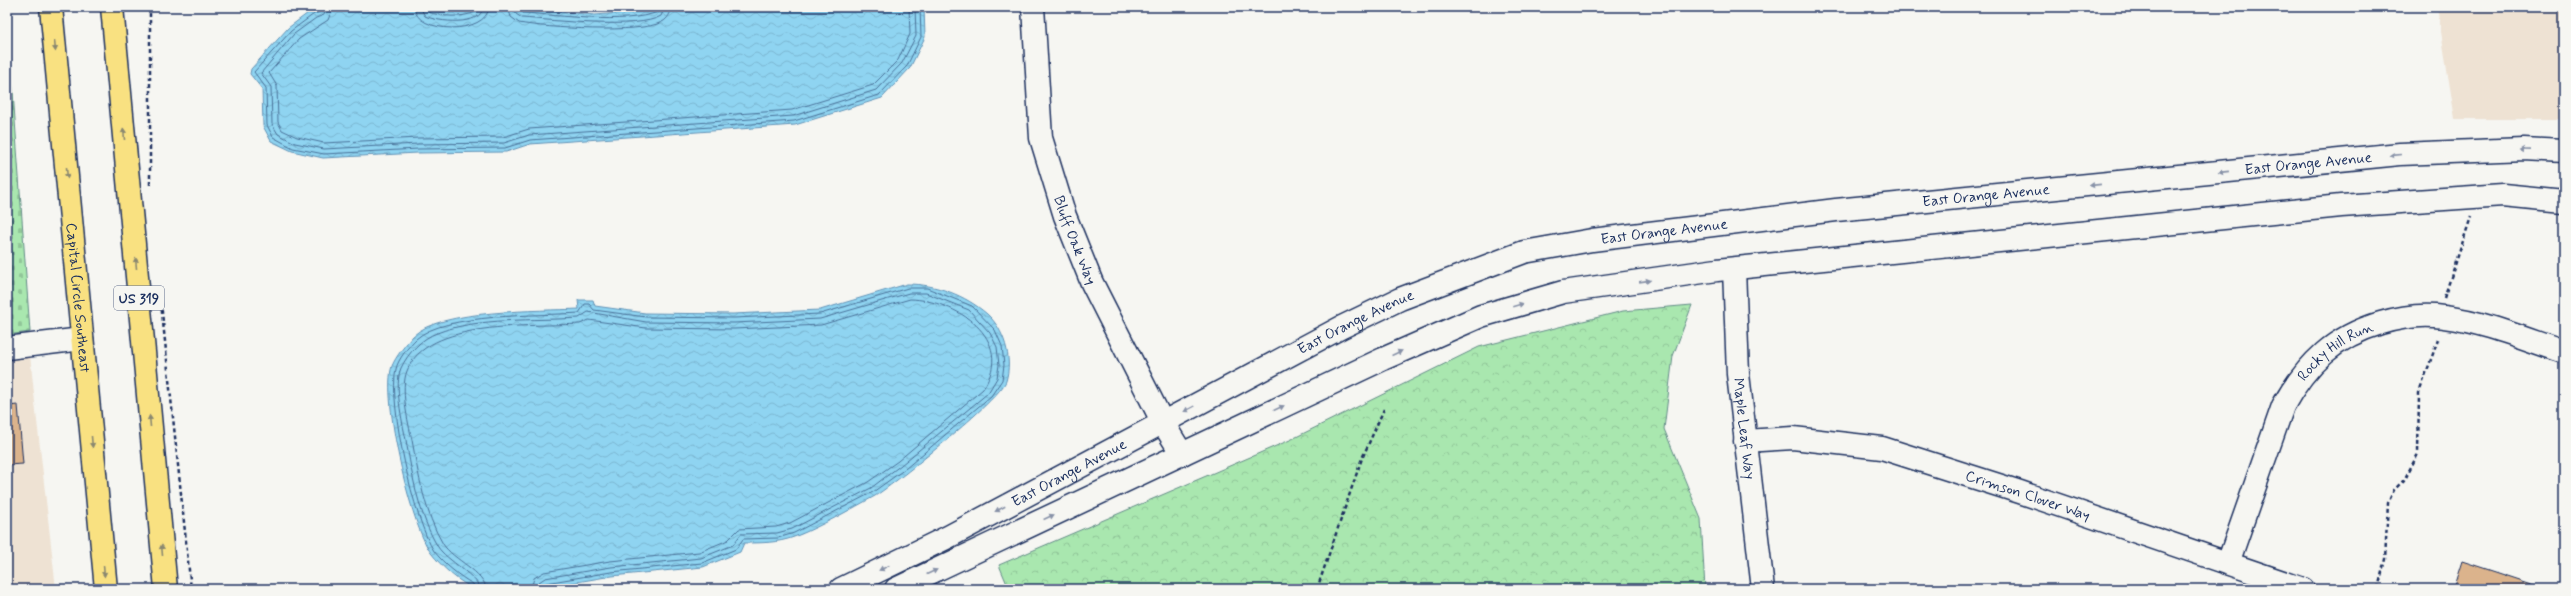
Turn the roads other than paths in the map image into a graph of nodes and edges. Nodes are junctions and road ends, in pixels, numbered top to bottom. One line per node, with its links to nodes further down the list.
1 (52, 7): 7 (main road, Capital Circle Southeast, one-way to 7)
2 (112, 7): 15 (main road, US 319, one-way to 2)
3 (1033, 7): 10 (street, Bluff Oak Way)
4 (2564, 152): 10 (street, East Orange Avenue, one-way to 10)
5 (2564, 201): 6 (street, East Orange Avenue)
6 (1734, 268): 11 (street, Maple Leaf Way); 12 (street, East Orange Avenue, one-way to 6)
7 (82, 339): 8 (street); 14 (main road, Capital Circle Southeast, one-way to 14)
8 (7, 348)
9 (2564, 352): 13 (street, Rocky Hill Run)
10 (1163, 423): 12 (street, Bluff Oak Way); 16 (street, East Orange Avenue, one-way to 16)
11 (1745, 441): 13 (street, Crimson Clover Way); 18 (street, Maple Leaf Way)
12 (1182, 454): 17 (street, East Orange Avenue, one-way to 12)
13 (2228, 563): 19 (street, Crimson Clover Way)
14 (106, 589)
15 (166, 589)
16 (841, 589)
17 (896, 589)
18 (1763, 589)
19 (2303, 589)

